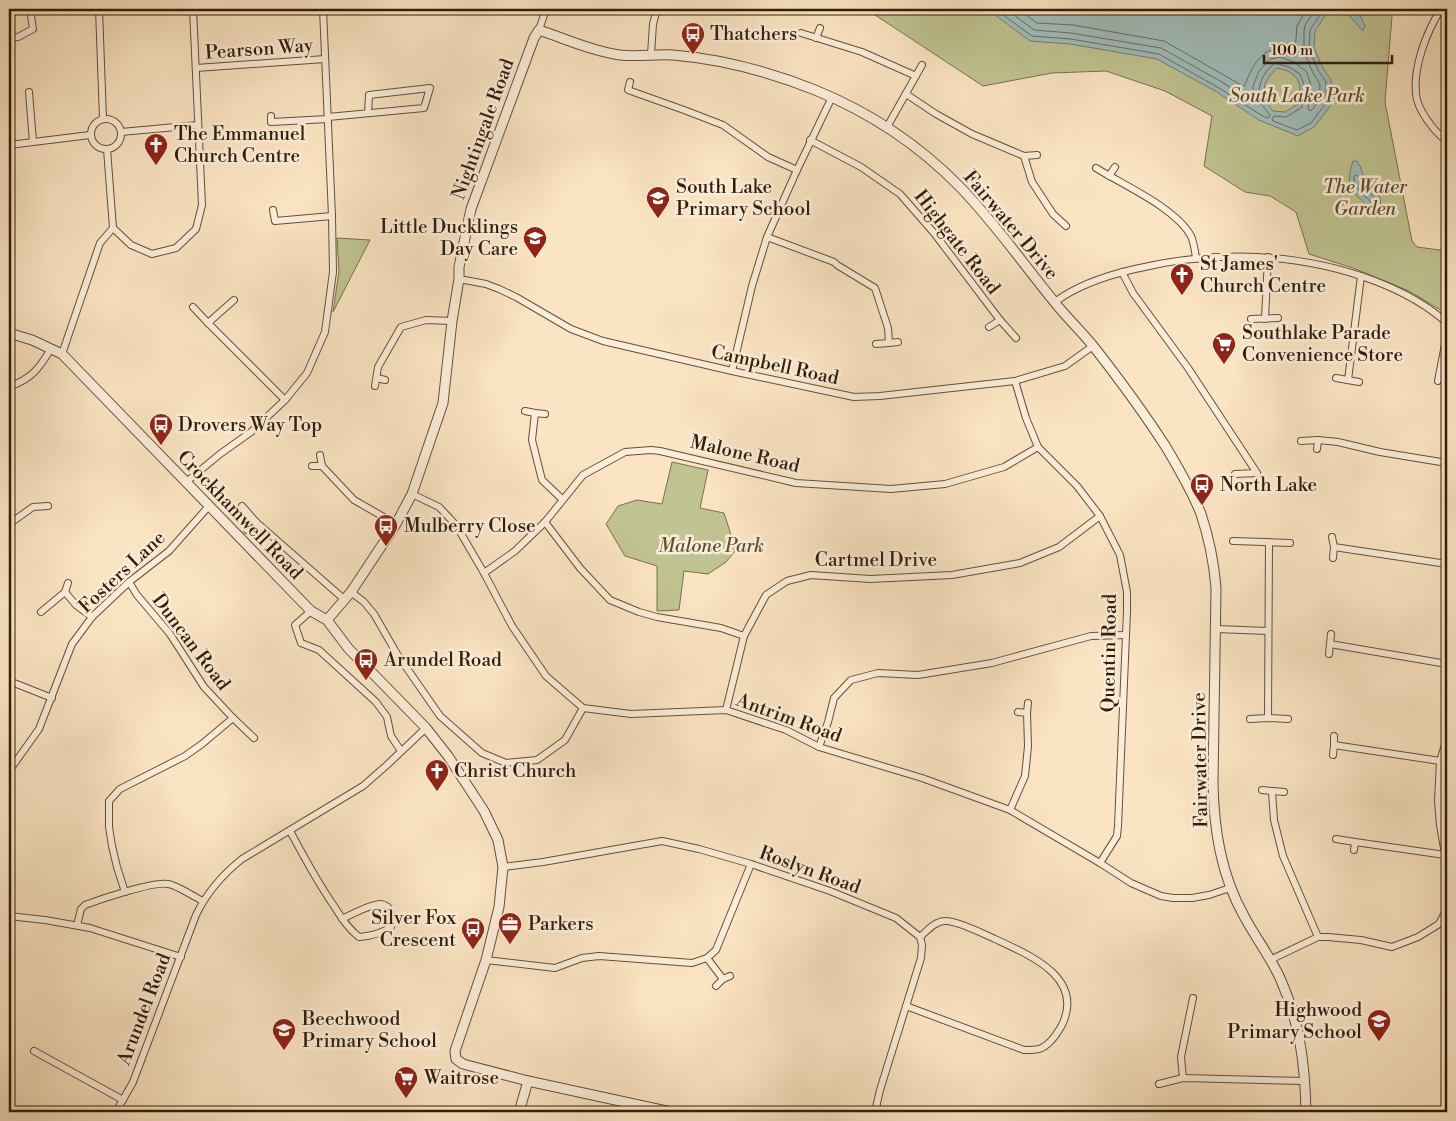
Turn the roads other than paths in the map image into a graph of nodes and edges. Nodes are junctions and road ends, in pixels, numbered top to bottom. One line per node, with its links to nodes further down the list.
1 (30, 9): 11 (street)
2 (99, 9): 23 (street)
3 (193, 9): 16 (street)
4 (323, 9): 14 (street)
5 (546, 9): 9 (street, Nightingale Road)
6 (656, 9): 13 (street)
7 (1442, 9): 31 (street)
8 (820, 28): 12 (street)
9 (539, 30): 13 (street, Fairwater Drive); 50 (street, Nightingale Road)
10 (801, 33): 12 (street)
11 (9, 38)
12 (816, 38): 17 (street)
13 (650, 54): 21 (street, Fairwater Drive)
14 (325, 60): 16 (street, Pearson Way); 24 (street)
15 (922, 65): 17 (street)
16 (196, 68): 26 (street)
17 (916, 76): 20 (street)
18 (630, 82): 39 (street)
19 (29, 92): 32 (street)
20 (906, 94): 27 (street); 36 (street)
21 (832, 97): 27 (street, Fairwater Drive); 30 (street)
22 (368, 113): 22 (street); 24 (street)
23 (103, 118): 28 (street); 29 (street)
24 (328, 118): 25 (street); 42 (street)
25 (271, 122)
26 (198, 126): 28 (street); 44 (street)
27 (887, 127): 52 (street, Fairwater Drive)
28 (121, 132): 34 (street)
29 (90, 135): 32 (street); 34 (street)
30 (810, 140): 39 (street); 57 (street, Highgate Road)
31 (1447, 141)
32 (33, 142): 33 (street)
33 (9, 145)
34 (107, 149): 44 (street)
35 (1037, 155): 36 (street)
36 (1024, 156): 43 (street)
37 (1115, 167): 40 (street)
38 (1096, 168): 40 (street)
39 (796, 170): 45 (street)
40 (1109, 176): 47 (street)
41 (273, 210): 42 (street)
42 (332, 216): 82 (street)
43 (1066, 226)
44 (113, 228): 70 (street)
45 (767, 237): 66 (street); 72 (street)
46 (1268, 257): 47 (street); 49 (street); 56 (street)
47 (1196, 258): 48 (street)
48 (1122, 272): 52 (street); 94 (street)
49 (1361, 276): 60 (street); 76 (street)
50 (459, 279): 58 (street, Nightingale Road); 72 (street, Campbell Road)
51 (234, 300): 59 (street)
52 (1055, 302): 68 (street, Fairwater Drive)
53 (193, 307): 59 (street)
54 (1278, 318): 56 (street)
55 (1251, 319): 56 (street)
56 (1265, 319)
57 (1000, 320): 61 (street, Highgate Road); 64 (street, Highgate Road)
58 (452, 321): 73 (street); 96 (street, Nightingale Road)
59 (208, 323): 82 (street)
60 (1447, 323)
61 (989, 327)
62 (9, 333): 69 (street, Crockhamwell Road)
63 (1447, 334): 71 (street)
64 (1016, 338)
65 (898, 342): 66 (street)
66 (889, 343): 67 (street)
67 (876, 344)
68 (1093, 346): 78 (street, Campbell Road); 124 (street, Fairwater Drive)
69 (51, 349): 70 (street, Crockhamwell Road); 81 (street)
70 (62, 354): 95 (street, Crockhamwell Road)
71 (1444, 370): 77 (street)
72 (732, 371): 78 (street, Campbell Road)
73 (377, 378): 75 (street); 80 (street)
74 (1336, 378): 76 (street)
75 (385, 380)
76 (1348, 380): 79 (street)
77 (1438, 380)
78 (1015, 381): 88 (street, Quentin Road)
79 (1359, 382)
80 (376, 386)
81 (9, 387)
82 (285, 400): 95 (street)
83 (525, 411): 84 (street)
84 (535, 412): 85 (street); 97 (street)
85 (545, 414)
86 (1318, 440): 87 (street); 89 (street); 91 (street)
87 (1301, 441)
88 (1038, 447): 97 (street, Malone Road); 101 (street, Quentin Road)
89 (1317, 449)
90 (320, 455): 93 (street)
91 (1447, 463)
92 (312, 466): 93 (street)
93 (322, 466): 105 (street)
94 (1235, 474)
95 (186, 483): 99 (street, Crockhamwell Road)
96 (412, 494): 105 (street, Nightingale Road); 114 (street)
97 (562, 499): 103 (street, Malone Road)
98 (48, 506): 104 (street)
99 (209, 506): 115 (street, Fosters Lane); 120 (street, Crockhamwell Road)
100 (242, 506): 102 (street)
101 (1100, 516): 127 (street, Quentin Road); 128 (street, Cartmel Drive)
102 (256, 522): 106 (street); 119 (street)
103 (545, 522): 114 (street, Malone Road); 128 (street)
104 (9, 524)
105 (396, 524): 118 (street, Nightingale Road)
106 (247, 530)
107 (1332, 537): 111 (street)
108 (1233, 541): 109 (street)
109 (1269, 543): 110 (street); 125 (street)
110 (1290, 543)
111 (1334, 547): 112 (street); 113 (street)
112 (1333, 558)
113 (1447, 564)
114 (484, 573): 135 (street)
115 (129, 582): 122 (street, Fosters Lane); 139 (street, Duncan Road)
116 (68, 583): 117 (street)
117 (65, 592): 121 (street); 122 (street)
118 (351, 592): 119 (street, Nightingale Road); 135 (street)
119 (345, 600): 123 (street, Nightingale Road)
120 (311, 611): 123 (street, Crockhamwell Road); 149 (street)
121 (41, 612)
122 (92, 617): 133 (street, Fosters Lane)
123 (327, 620): 143 (street, Crockhamwell Road)
124 (1216, 629): 125 (street); 166 (street, Fairwater Drive)
125 (1268, 631): 141 (street)
126 (1331, 634): 129 (street)
127 (1126, 635): 148 (street); 162 (street, Quentin Road)
128 (744, 636): 136 (street, Cartmel Drive)
129 (1330, 644): 130 (street); 131 (street)
130 (1329, 654)
131 (1447, 664)
132 (9, 681): 133 (street)
133 (52, 698): 152 (street, Fosters Lane)
134 (1028, 703): 138 (street)
135 (583, 708): 136 (street, Antrim Road)
136 (726, 710): 148 (street, Antrim Road)
137 (1018, 712): 138 (street)
138 (1027, 713): 156 (street)
139 (233, 718): 145 (street, Duncan Road); 167 (street)
140 (1250, 718): 141 (street)
141 (1268, 718): 142 (street)
142 (1288, 719)
143 (426, 728): 149 (street, Arundel Road); 165 (street, Crockhamwell Road)
144 (1334, 736): 147 (street)
145 (254, 738)
146 (1447, 738): 151 (street)
147 (1334, 745): 150 (street); 151 (street)
148 (819, 747): 156 (street, Antrim Road)
149 (401, 751): 157 (street, Arundel Road)
150 (1333, 755)
151 (1440, 761): 161 (street)
152 (9, 771)
153 (1262, 790): 154 (street)
154 (1272, 792): 155 (street); 174 (street)
155 (1284, 792)
156 (1010, 810): 162 (street, Antrim Road)
157 (290, 831): 168 (street, Arundel Road); 171 (street)
158 (1336, 839): 159 (street)
159 (1355, 842): 160 (street); 161 (street)
160 (1354, 850)
161 (1445, 855): 164 (street)
162 (1100, 863): 166 (street, Antrim Road)
163 (751, 864): 165 (street, Roslyn Road); 173 (street, Roslyn Road); 176 (street)
164 (1447, 866)
165 (503, 867): 177 (street, Crockhamwell Road)
166 (1230, 888): 178 (street, Fairwater Drive)
167 (125, 892): 168 (street); 172 (street)
168 (203, 901): 175 (street, Arundel Road)
169 (1447, 909): 174 (street)
170 (9, 916): 172 (street)
171 (342, 919): 171 (street)
172 (77, 925): 175 (street)
173 (920, 937): 183 (street); 183 (street)
174 (1318, 937): 178 (street)
175 (181, 957): 189 (street, Arundel Road)
176 (707, 958): 177 (street); 180 (street)
177 (486, 960): 186 (street, Crockhamwell Road)
178 (1270, 960): 187 (street, Fairwater Drive)
179 (730, 976): 180 (street)
180 (723, 979): 181 (street)
181 (716, 986)
182 (1193, 998): 185 (street)
183 (906, 1006): 193 (street)
184 (34, 1051): 189 (street)
185 (1183, 1078): 187 (street); 188 (street)
186 (528, 1081): 191 (street); 192 (street)
187 (1305, 1081): 194 (street, Fairwater Drive)
188 (1159, 1084)
189 (123, 1100): 190 (street, Arundel Road)
190 (116, 1112)
191 (519, 1112)
192 (671, 1112)
193 (875, 1112)
194 (1306, 1112)

